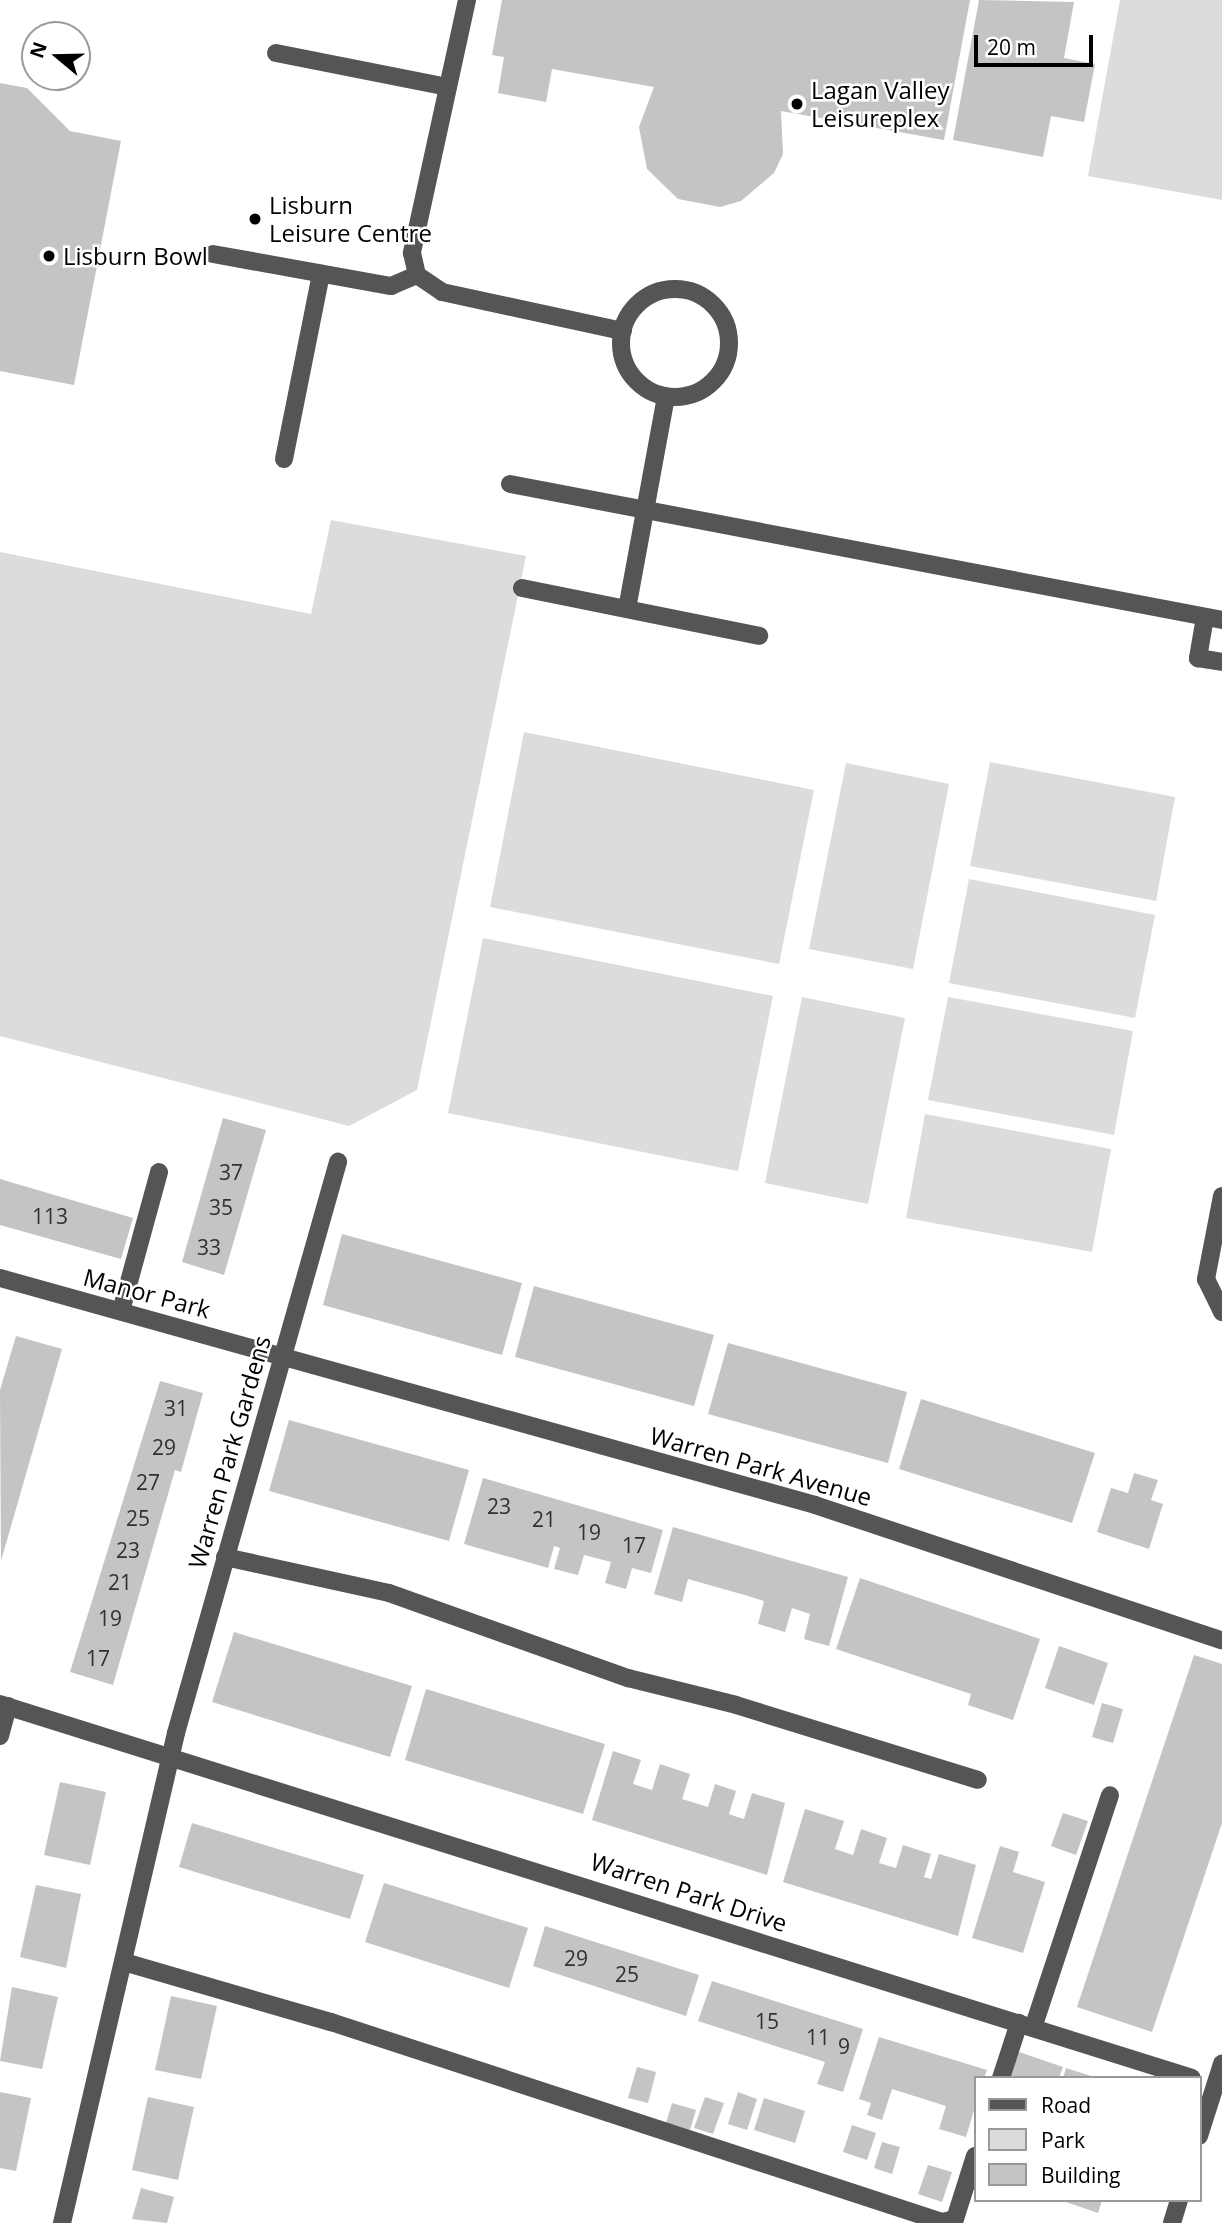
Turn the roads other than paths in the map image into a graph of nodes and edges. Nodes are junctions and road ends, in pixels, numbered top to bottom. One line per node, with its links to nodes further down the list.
1 (467, 0): 3 (street)
2 (276, 52): 3 (street)
3 (448, 87): 6 (street)
4 (213, 254): 5 (street)
5 (321, 274): 6 (street); 9 (street)
6 (417, 275): 7 (street)
7 (623, 331): 8 (street); 8 (street)
8 (666, 397): 11 (street)
9 (284, 459)
10 (510, 484): 11 (street)
11 (647, 510): 13 (street); 14 (street)
12 (522, 588): 13 (street)
13 (626, 609): 15 (street)
14 (1213, 619): 16 (street)
15 (759, 636)
16 (1222, 662)
17 (338, 1162): 23 (street, Warren Park Gardens)
18 (159, 1172): 21 (street)
19 (1222, 1196): 22 (street)
20 (0, 1278): 21 (street, Manor Park)
21 (121, 1311): 23 (street, Manor Park)
22 (1222, 1312)
23 (282, 1354): 24 (street, Warren Park Gardens); 25 (street, Warren Park Avenue)
24 (225, 1557): 28 (street, Warren Park Gardens); 29 (street)
25 (1222, 1640)
26 (4, 1705): 27 (street); 28 (street, Warren Park Drive)
27 (0, 1736)
28 (171, 1755): 31 (street, Warren Park Gardens); 32 (street, Warren Park Drive)
29 (978, 1780)
30 (1110, 1795): 32 (street)
31 (124, 1962): 38 (street); 40 (street, Warren Park Gardens)
32 (1026, 2026): 34 (street); 35 (street, Warren Park Drive)
33 (1222, 2064): 36 (street)
34 (1002, 2076)
35 (1186, 2076)
36 (1207, 2083): 37 (street)
37 (1201, 2123)
38 (974, 2159)
39 (1178, 2202): 41 (street)
40 (62, 2223)
41 (1172, 2223)

